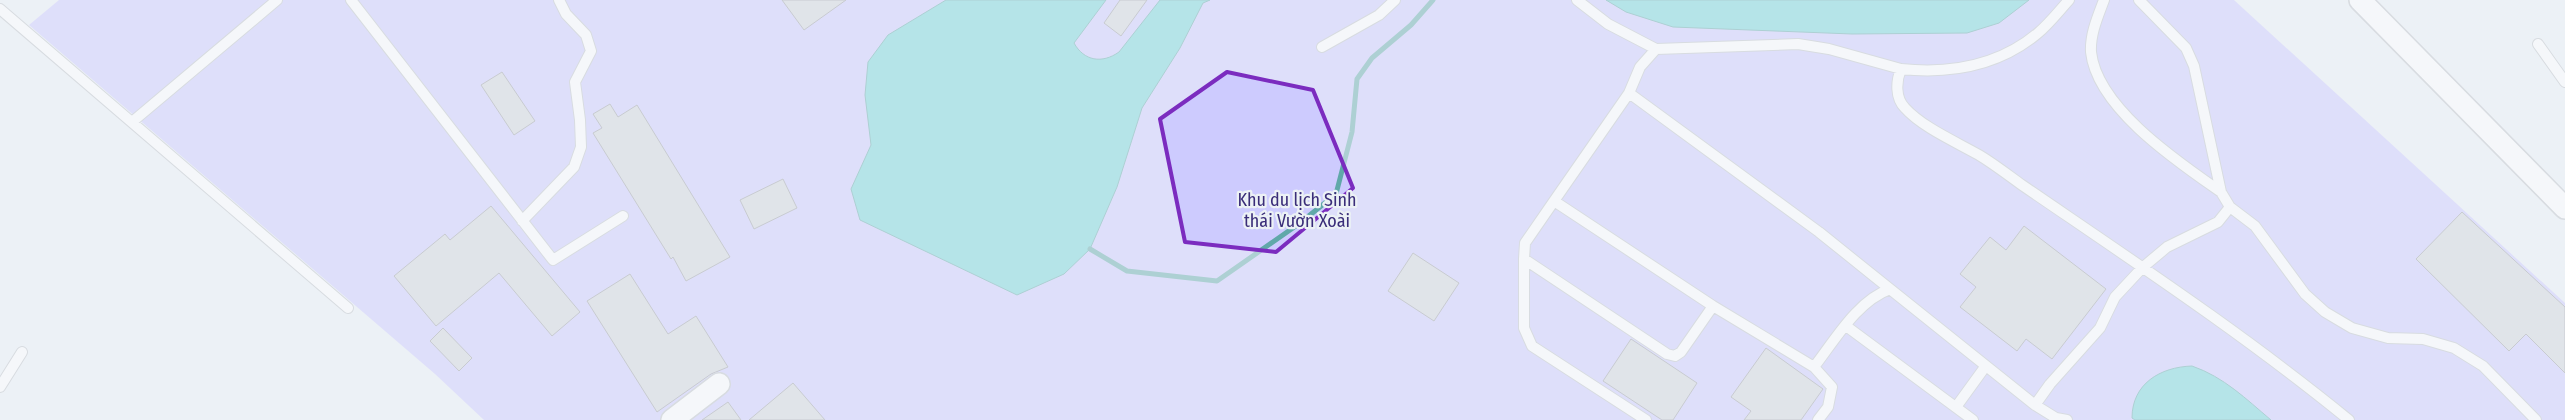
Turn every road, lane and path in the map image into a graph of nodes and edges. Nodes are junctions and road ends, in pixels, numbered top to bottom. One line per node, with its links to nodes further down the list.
1 (277, 0): 17 (lane)
2 (351, 0): 23 (lane)
3 (559, 0): 23 (lane)
4 (1395, 0): 12 (lane)
5 (1577, 0): 13 (lane)
6 (2069, 0): 14 (lane)
7 (2104, 0): 18 (lane)
8 (2139, 0): 18 (lane)
9 (2360, 0): 21 (street)
10 (0, 9): 17 (lane)
11 (2538, 44): 15 (lane)
12 (1322, 47)
13 (1656, 50): 14 (lane); 16 (lane)
14 (1901, 69): 25 (lane)
15 (2565, 82)
16 (1629, 93): 19 (lane); 26 (lane)
17 (132, 122): 28 (lane)
18 (2221, 192): 20 (lane)
19 (1554, 201): 24 (lane); 27 (lane)
20 (2230, 207): 25 (lane); 43 (lane)
21 (2565, 208)
22 (623, 216): 23 (lane)
23 (522, 221)
24 (1524, 259): 27 (lane); 38 (lane)
25 (2142, 268): 35 (lane); 42 (lane)
26 (1890, 289): 29 (lane); 32 (lane)
27 (1713, 306): 31 (lane)
28 (348, 308)
29 (1846, 326): 31 (lane); 36 (lane)
30 (22, 352): 34 (lane)
31 (1814, 367): 39 (lane)
32 (1985, 367): 35 (lane); 36 (lane)
33 (719, 384): 37 (street)
34 (0, 388)
35 (2035, 405): 41 (lane)
36 (1956, 407): 40 (lane)
37 (672, 420)
38 (1646, 420)
39 (1818, 420)
40 (1973, 420)
41 (2065, 420)
42 (2349, 420)
43 (2536, 420)

